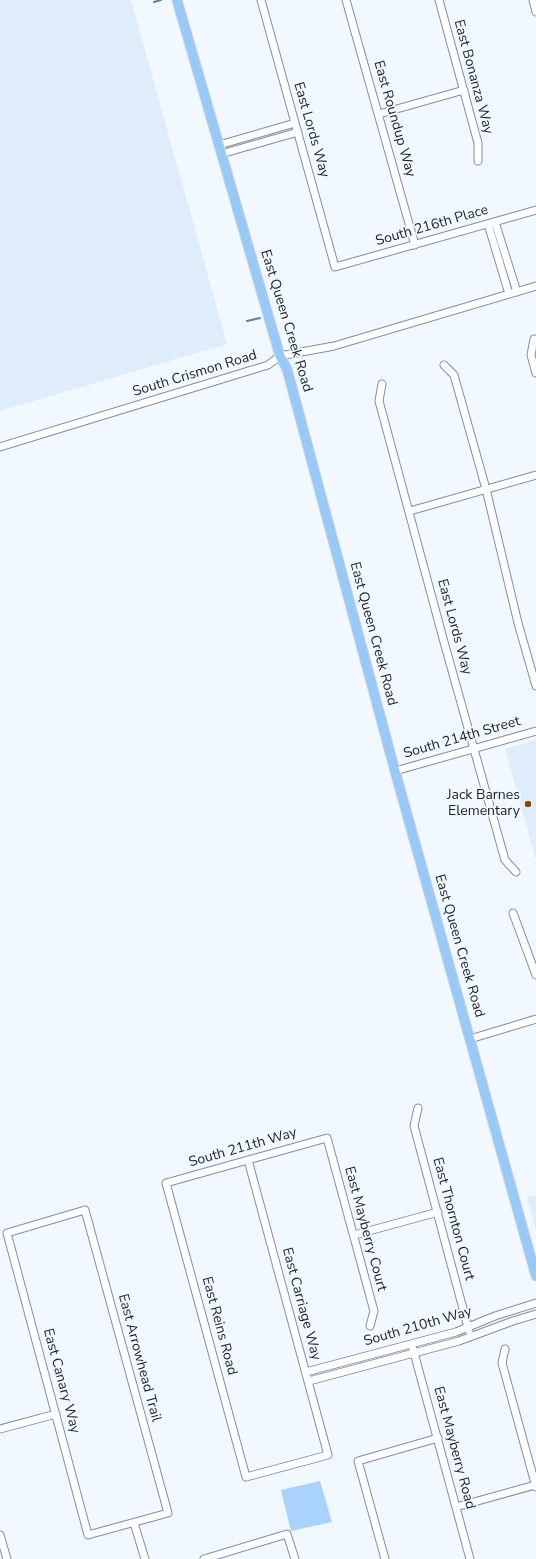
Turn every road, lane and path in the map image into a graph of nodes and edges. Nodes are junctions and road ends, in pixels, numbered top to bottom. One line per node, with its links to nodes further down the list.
1 (177, 0): 11 (main road, East Queen Creek Road)
2 (261, 0): 9 (street, East Lords Way)
3 (346, 0): 8 (street, East Roundup Way)
4 (439, 0): 7 (street, East Bonanza Way)
5 (532, 0): 6 (street)
6 (536, 12)
7 (464, 90): 8 (street); 12 (street, East Bonanza Way)
8 (379, 114): 15 (street, East Roundup Way)
9 (295, 123): 10 (street, East Lords Way); 11 (street)
10 (298, 132): 11 (street); 16 (street, East Lords Way)
11 (220, 150): 21 (main road, East Queen Creek Road)
12 (478, 161)
13 (536, 210): 14 (street, South 216th Place)
14 (492, 223): 15 (street, South 216th Place); 18 (street); 19 (street)
15 (416, 245): 16 (street, South 216th Place)
16 (335, 267)
17 (536, 286): 18 (street, South Crismon Road)
18 (517, 292): 19 (street, South Crismon Road)
19 (509, 294): 21 (street, South Crismon Road)
20 (534, 339): 23 (street)
21 (280, 356): 25 (street, South Crismon Road); 32 (main road, East Queen Creek Road)
22 (444, 365): 27 (street)
23 (536, 373)
24 (382, 384): 28 (street, East Lords Way)
25 (0, 447)
26 (536, 476): 27 (street)
27 (486, 489): 28 (street); 29 (street)
28 (410, 511): 31 (street, East Lords Way)
29 (536, 686)
30 (536, 731): 31 (street, South 214th Street)
31 (474, 749): 32 (street, South 214th Street); 33 (street, East Lords Way)
32 (395, 771): 37 (main road, East Queen Creek Road)
33 (516, 872)
34 (513, 913): 35 (street)
35 (536, 975)
36 (536, 1019): 37 (street)
37 (470, 1039): 45 (main road, East Queen Creek Road)
38 (418, 1108): 43 (street, East Thornton Court)
39 (327, 1138): 40 (street, South 211th Way); 44 (street, East Mayberry Court)
40 (248, 1160): 41 (street, South 211th Way); 54 (street, East Carriage Way)
41 (166, 1183): 59 (street, East Reins Road)
42 (85, 1210): 56 (street, East Canary Way); 62 (street, East Arrowhead Trail)
43 (438, 1212): 44 (street); 49 (street, East Thornton Court)
44 (354, 1236): 48 (street, East Mayberry Court)
45 (536, 1276)
46 (536, 1303): 49 (street, South 210th Way)
47 (536, 1314): 50 (street, South 210th Way)
48 (370, 1326)
49 (468, 1328): 50 (street, East Thornton Court); 51 (street, South 210th Way)
50 (471, 1337): 53 (street, South 210th Way)
51 (412, 1343): 53 (street, East Mayberry Road); 54 (street, South 210th Way)
52 (505, 1349): 60 (street)
53 (415, 1353): 55 (street, South 210th Way); 58 (street, East Mayberry Road)
54 (306, 1372): 55 (street, East Carriage Way)
55 (309, 1381): 59 (street, East Carriage Way)
56 (56, 1414): 57 (street); 62 (street, East Canary Way)
57 (0, 1429)
58 (438, 1438): 61 (street, East Mayberry Road); 68 (street)
59 (328, 1455)
60 (536, 1486): 61 (street)
61 (456, 1507): 69 (street, East Mayberry Road)
62 (134, 1523): 66 (street)
63 (0, 1535): 65 (street)
64 (209, 1558): 67 (street)
65 (7, 1559)
66 (145, 1559)
67 (295, 1559)
68 (385, 1559)
69 (470, 1559)

